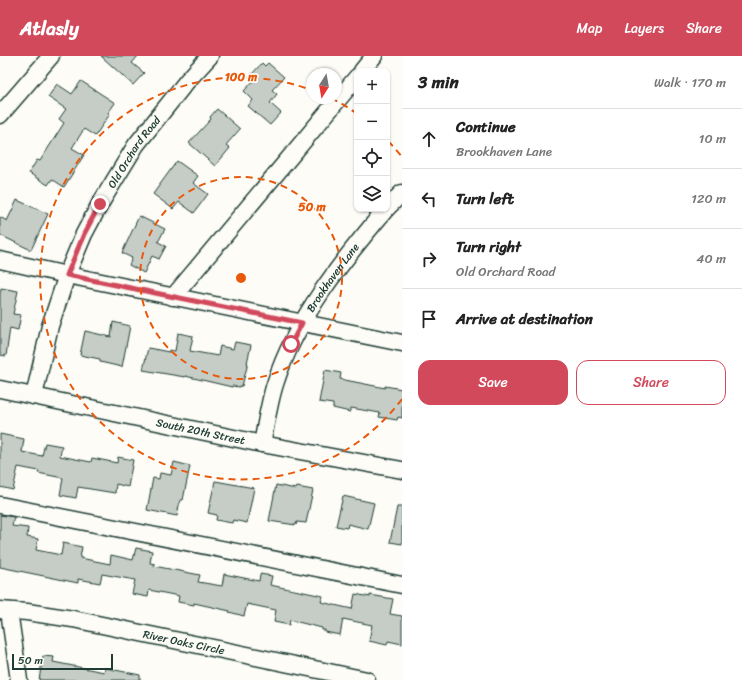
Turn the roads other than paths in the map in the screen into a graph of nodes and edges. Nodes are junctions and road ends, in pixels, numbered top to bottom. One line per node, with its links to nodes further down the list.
1 (51, 56): 6 (street)
2 (210, 56): 11 (street, Old Orchard Road)
3 (374, 56): 4 (street)
4 (364, 68)
5 (354, 81): 12 (street)
6 (0, 115)
7 (402, 194): 8 (street, Brookhaven Lane)
8 (390, 206)
9 (384, 212): 13 (street, Brookhaven Lane)
10 (0, 260): 11 (street)
11 (67, 275): 12 (street); 16 (street, Old Orchard Road)
12 (173, 297): 13 (street)
13 (302, 323): 14 (street); 17 (street, Brookhaven Lane)
14 (402, 343)
15 (0, 389): 16 (street, South 20th Street)
16 (34, 396): 17 (street, South 20th Street)
17 (262, 444): 18 (street, South 20th Street)
18 (402, 470)
19 (0, 505): 20 (street)
20 (402, 585)
21 (4, 610): 22 (street); 23 (street, River Oaks Circle)
22 (19, 680)
23 (367, 680)

